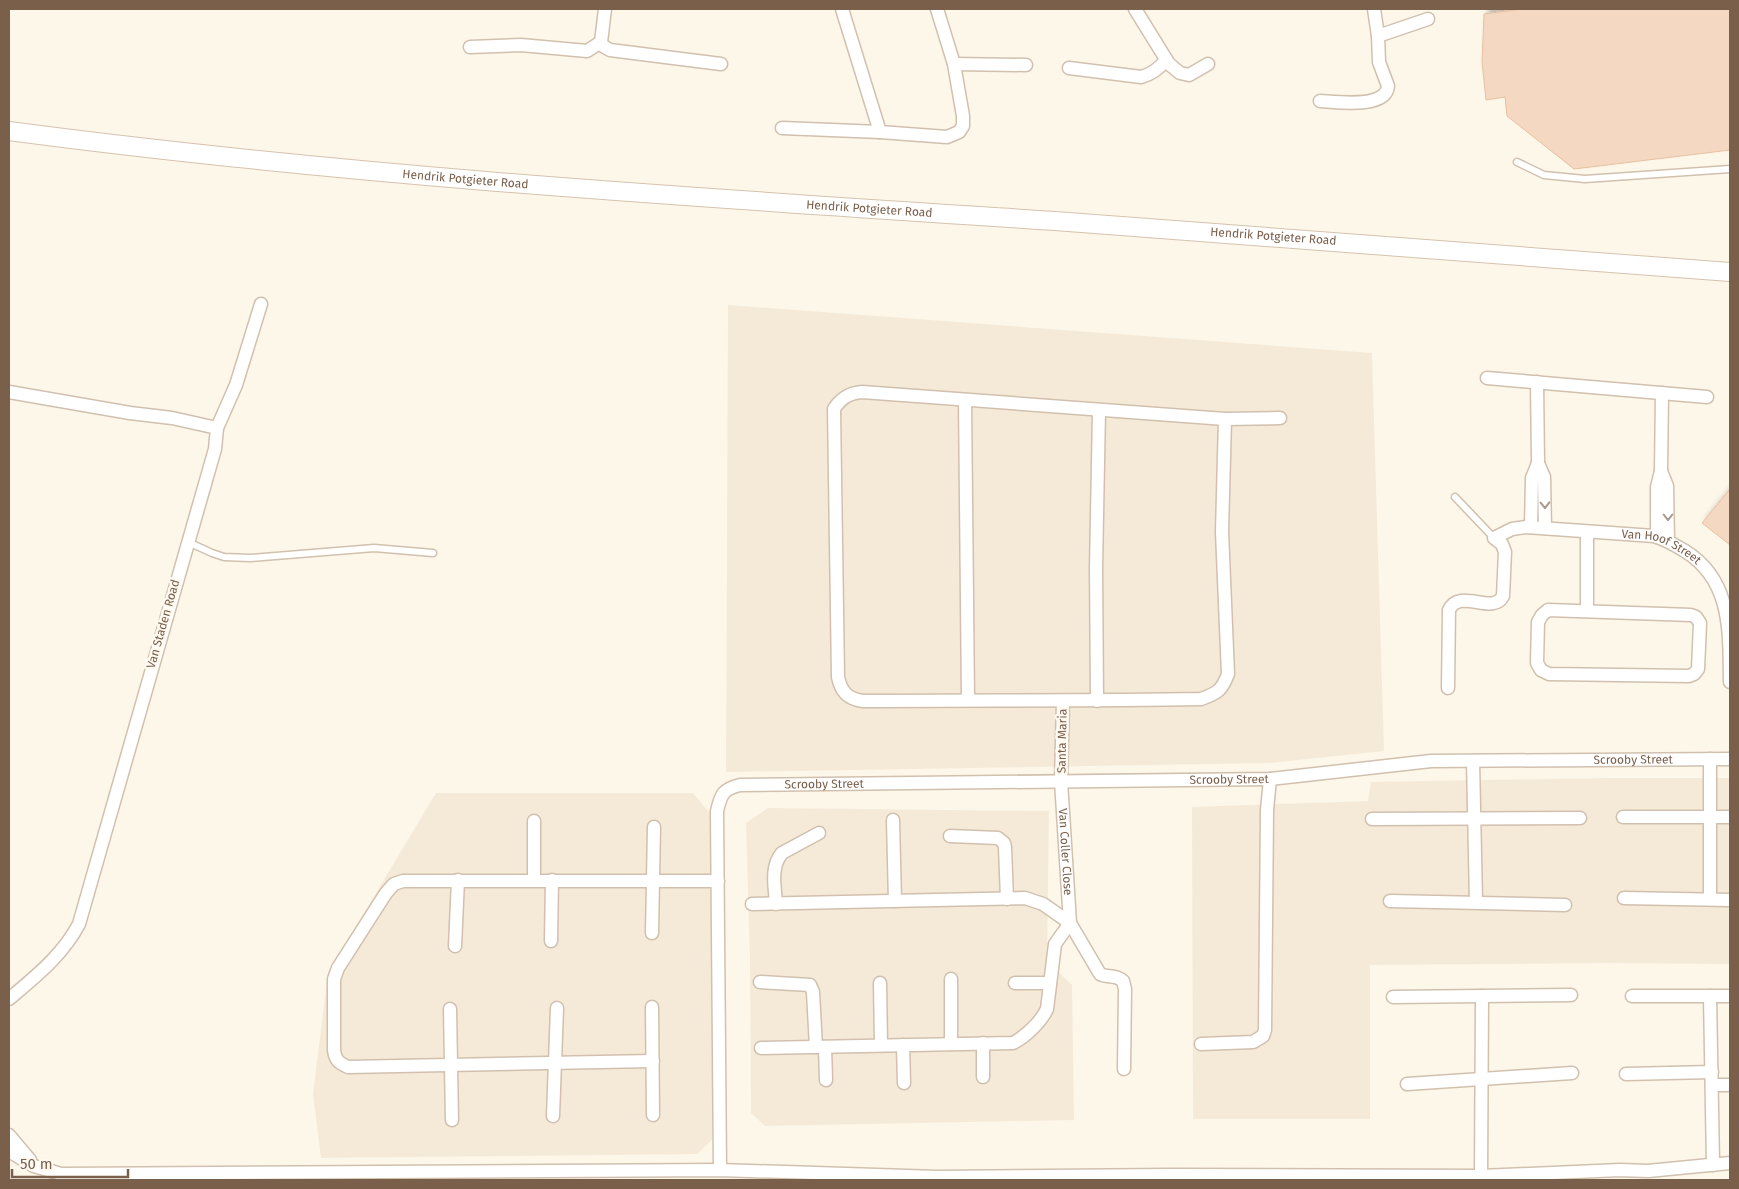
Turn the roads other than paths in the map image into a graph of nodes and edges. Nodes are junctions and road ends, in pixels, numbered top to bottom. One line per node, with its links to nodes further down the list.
1 (604, 9): 8 (street)
2 (842, 9): 19 (street)
3 (937, 9): 12 (street)
4 (1135, 9): 10 (street)
5 (1374, 9): 7 (street)
6 (1428, 19): 7 (street)
7 (1378, 36): 16 (street)
8 (602, 37): 9 (street); 11 (street)
9 (470, 47)
10 (1166, 60): 13 (street); 15 (street)
11 (720, 64)
12 (954, 64): 14 (street); 19 (street)
13 (1208, 64)
14 (1026, 65)
15 (1069, 68)
16 (1320, 101)
17 (782, 128): 19 (street)
18 (9, 131): 22 (main road, Hendrik Potgieter Road)
19 (880, 132)
20 (1517, 162): 21 (lane)
21 (1730, 169)
22 (1730, 272)
23 (262, 304): 33 (street, Van Staden Road)
24 (1487, 378): 25 (street)
25 (1537, 382): 27 (street); 34 (street)
26 (9, 392): 33 (street)
27 (1662, 393): 28 (street); 40 (street)
28 (1707, 397)
29 (965, 400): 30 (street); 46 (street); 46 (street)
30 (1099, 410): 32 (street); 47 (street)
31 (1280, 418): 32 (street)
32 (1225, 419): 47 (street)
33 (217, 428): 41 (street, Van Staden Road)
34 (1538, 463): 36 (street); 37 (street, one-way to 37)
35 (1455, 497): 39 (lane)
36 (1531, 527): 37 (street, Van Hoof Street); 39 (street, Van Hoof Street)
37 (1545, 528): 38 (street, Van Hoof Street)
38 (1587, 532): 40 (street, Van Hoof Street); 43 (street)
39 (1494, 538): 45 (street)
40 (1662, 539): 44 (street, Van Hoof Street)
41 (187, 541): 42 (lane); 95 (street, Van Staden Road)
42 (433, 553)
43 (1587, 611): 43 (street)
44 (1730, 682)
45 (1448, 688)
46 (968, 700): 48 (street)
47 (1097, 700): 48 (street)
48 (1063, 701): 53 (street, Santa Maria)
49 (1710, 759): 50 (street, Scrooby Street); 51 (street, Scrooby Street); 54 (street)
50 (1730, 759)
51 (1473, 761): 52 (street, Scrooby Street); 56 (street)
52 (1270, 779): 53 (street, Scrooby Street); 101 (street)
53 (1061, 781): 69 (street, Scrooby Street); 80 (street, Van Coller Close)
54 (1710, 817): 55 (street); 58 (street); 71 (street)
55 (1730, 817)
56 (1474, 818): 57 (street); 59 (street); 76 (street)
57 (1580, 818)
58 (1623, 818)
59 (1372, 819)
60 (893, 820): 74 (street)
61 (534, 821): 66 (street)
62 (654, 827): 68 (street)
63 (819, 833): 78 (street)
64 (950, 836): 72 (street)
65 (458, 880): 66 (street); 83 (street); 108 (street)
66 (534, 880): 67 (street)
67 (552, 880): 68 (street); 82 (street)
68 (653, 881): 69 (street); 81 (street)
69 (718, 881): 127 (street)
70 (1624, 898): 71 (street)
71 (1710, 898): 73 (street)
72 (1007, 899): 74 (street); 80 (street)
73 (1730, 900)
74 (895, 901): 78 (street)
75 (1390, 901): 76 (street)
76 (1476, 902): 79 (street)
77 (752, 904): 78 (street)
78 (776, 904)
79 (1565, 905)
80 (1070, 923): 88 (street); 109 (street)
81 (652, 933)
82 (551, 941)
83 (455, 946)
84 (951, 979): 100 (street)
85 (760, 982): 104 (street)
86 (880, 983): 102 (street)
87 (1014, 983): 88 (street)
88 (1050, 983): 99 (street)
89 (1393, 996): 90 (street)
90 (1482, 996): 91 (street); 114 (street)
91 (1571, 996)
92 (1632, 996): 93 (street)
93 (1710, 996): 94 (street); 113 (street)
94 (1730, 996)
95 (9, 999)
96 (652, 1007): 106 (street)
97 (557, 1008): 107 (street)
98 (450, 1009): 108 (street)
99 (983, 1043): 100 (street); 112 (street)
100 (951, 1044): 103 (street)
101 (1201, 1044)
102 (881, 1045): 103 (street); 104 (street)
103 (904, 1045): 116 (street)
104 (820, 1047): 105 (street); 115 (street)
105 (761, 1048)
106 (653, 1061): 107 (street); 119 (street)
107 (555, 1063): 108 (street); 120 (street)
108 (451, 1065): 121 (street)
109 (1124, 1069)
110 (1572, 1072): 114 (street)
111 (1626, 1074): 113 (street)
112 (983, 1078)
113 (1712, 1078): 118 (street); 124 (street)
114 (1481, 1079): 117 (street); 130 (street)
115 (826, 1080)
116 (904, 1083)
117 (1407, 1084)
118 (1730, 1084)
119 (653, 1115)
120 (553, 1116)
121 (452, 1120)
122 (9, 1135): 126 (street)
123 (9, 1152): 126 (street)
124 (1713, 1164): 125 (street); 129 (street)
125 (1730, 1164)
126 (34, 1166): 127 (street)
127 (720, 1170): 131 (street)
128 (1619, 1175): 129 (street); 130 (street)
129 (1648, 1175)
130 (1481, 1176): 131 (street)
131 (1170, 1177)

